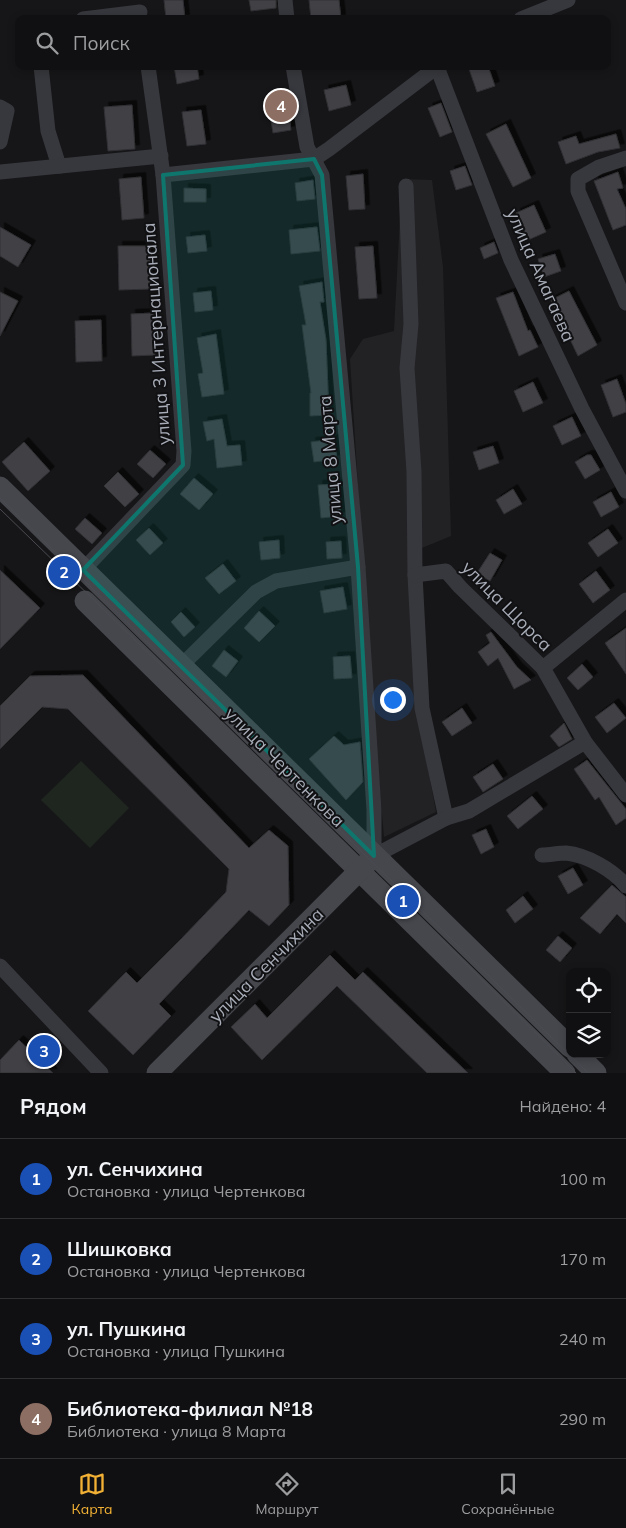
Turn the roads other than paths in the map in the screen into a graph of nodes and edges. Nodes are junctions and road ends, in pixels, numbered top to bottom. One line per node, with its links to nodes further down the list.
1 (285, 0): 6 (street)
2 (568, 0): 3 (street)
3 (533, 7)
4 (139, 10): 5 (street)
5 (108, 15)
6 (287, 15)
7 (41, 70): 17 (street)
8 (149, 70): 14 (street, улица 3 Интернационала)
9 (295, 70): 15 (street, улица 8 Марта)
10 (432, 70): 15 (street)
11 (439, 70): 23 (street, улица Амагаева)
12 (0, 107): 13 (street)
13 (0, 142)
14 (161, 156): 17 (street); 19 (street, улица 3 Интернационала)
15 (314, 158): 19 (street); 24 (street, улица 8 Марта)
16 (626, 158): 21 (street)
17 (58, 166): 18 (street)
18 (0, 172)
19 (163, 175): 25 (street, улица 3 Интернационала)
20 (406, 186): 26 (street)
21 (626, 303)
22 (0, 487): 25 (street, улица Чертенкова)
23 (626, 491)
24 (358, 567): 29 (street); 35 (street, улица 8 Марта)
25 (83, 570): 29 (street, улица Чертенкова)
26 (415, 575): 30 (street, улица Щорса); 33 (street)
27 (626, 600): 30 (street, улица Щорса)
28 (85, 601): 36 (street)
29 (182, 665): 35 (street, улица Чертенкова)
30 (543, 668): 31 (street, улица Щорса)
31 (585, 742): 32 (street, улица Щорса); 33 (street)
32 (626, 795)
33 (446, 818): 35 (street)
34 (542, 855): 37 (street)
35 (374, 856): 36 (street, улица Сенчихина); 39 (street, улица Чертенкова)
36 (359, 872): 42 (street, улица Сенчихина); 43 (street)
37 (626, 886)
38 (0, 966): 41 (street)
39 (566, 1043)
40 (581, 1058): 44 (street)
41 (101, 1073)
42 (157, 1073)
43 (565, 1073)
44 (596, 1073)

